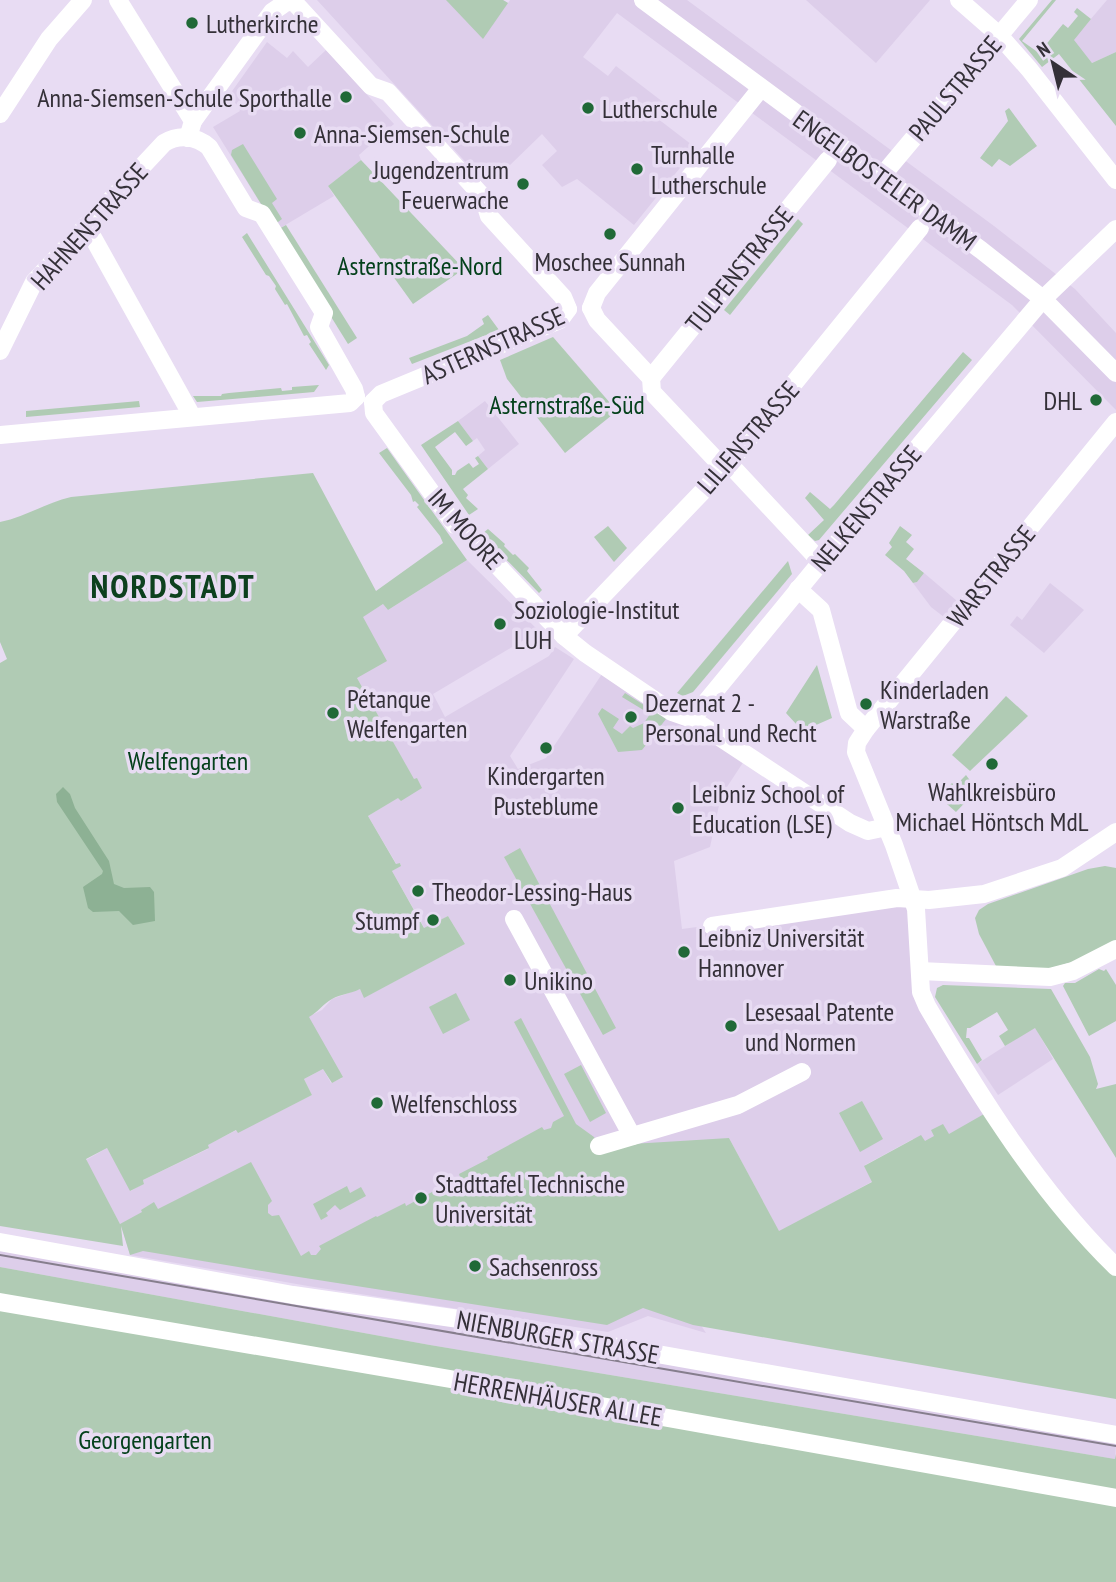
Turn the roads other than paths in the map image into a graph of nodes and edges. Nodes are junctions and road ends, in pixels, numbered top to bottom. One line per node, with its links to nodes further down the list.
1 (83, 0): 9 (street)
2 (118, 0): 10 (street)
3 (643, 0): 8 (street, ENGELBOSTELER DAMM)
4 (959, 0): 7 (street)
5 (1029, 0): 7 (street, PAULSTRASSE)
6 (293, 1): 10 (street); 18 (street)
7 (999, 35): 12 (street, PAULSTRASSE); 13 (street)
8 (761, 88): 12 (street, ENGELBOSTELER DAMM); 19 (street, ASTERNSTRASSE)
9 (0, 114)
10 (190, 130): 14 (street, HAHNENSTRASSE); 23 (street, IM MOORE)
11 (823, 166): 22 (street, TULPENSTRASSE)
12 (881, 177): 17 (street, ENGELBOSTELER DAMM)
13 (1116, 180)
14 (86, 225): 20 (street, HAHNENSTRASSE); 24 (street)
15 (920, 228): 27 (street, LILIENSTRASSE)
16 (1116, 229): 17 (street, NELKENSTRASSE)
17 (1044, 299): 21 (street, ENGELBOSTELER DAMM); 28 (street, NELKENSTRASSE)
18 (568, 309): 19 (street, ASTERNSTRASSE); 23 (street, ASTERNSTRASSE)
19 (592, 309): 22 (street)
20 (0, 351)
21 (1116, 373)
22 (651, 378): 27 (street)
23 (365, 399): 24 (street, ASTERNSTRASSE); 30 (street, IM MOORE)
24 (192, 416): 26 (street, ASTERNSTRASSE)
25 (1116, 422): 32 (street, WARSTRASSE)
26 (0, 435)
27 (726, 467): 28 (street); 30 (street, LILIENSTRASSE)
28 (821, 562): 29 (street, NELKENSTRASSE)
29 (798, 589): 31 (street, NELKENSTRASSE); 32 (street)
30 (564, 636): 31 (street, IM MOORE)
31 (692, 719): 33 (street, IM MOORE)
32 (866, 729): 33 (street)
33 (887, 827): 35 (street)
34 (1114, 838): 35 (street)
35 (913, 898): 37 (street); 39 (street)
36 (514, 919): 41 (street)
37 (712, 926)
38 (1116, 949): 39 (street)
39 (920, 971): 44 (street)
40 (802, 1072): 41 (street)
41 (632, 1136): 42 (street)
42 (599, 1146)
43 (0, 1242): 46 (street, NIENBURGER STRASSE)
44 (1116, 1268)
45 (0, 1302): 47 (street, HERRENHÄUSER ALLEE)
46 (1116, 1435)
47 (1116, 1498)

